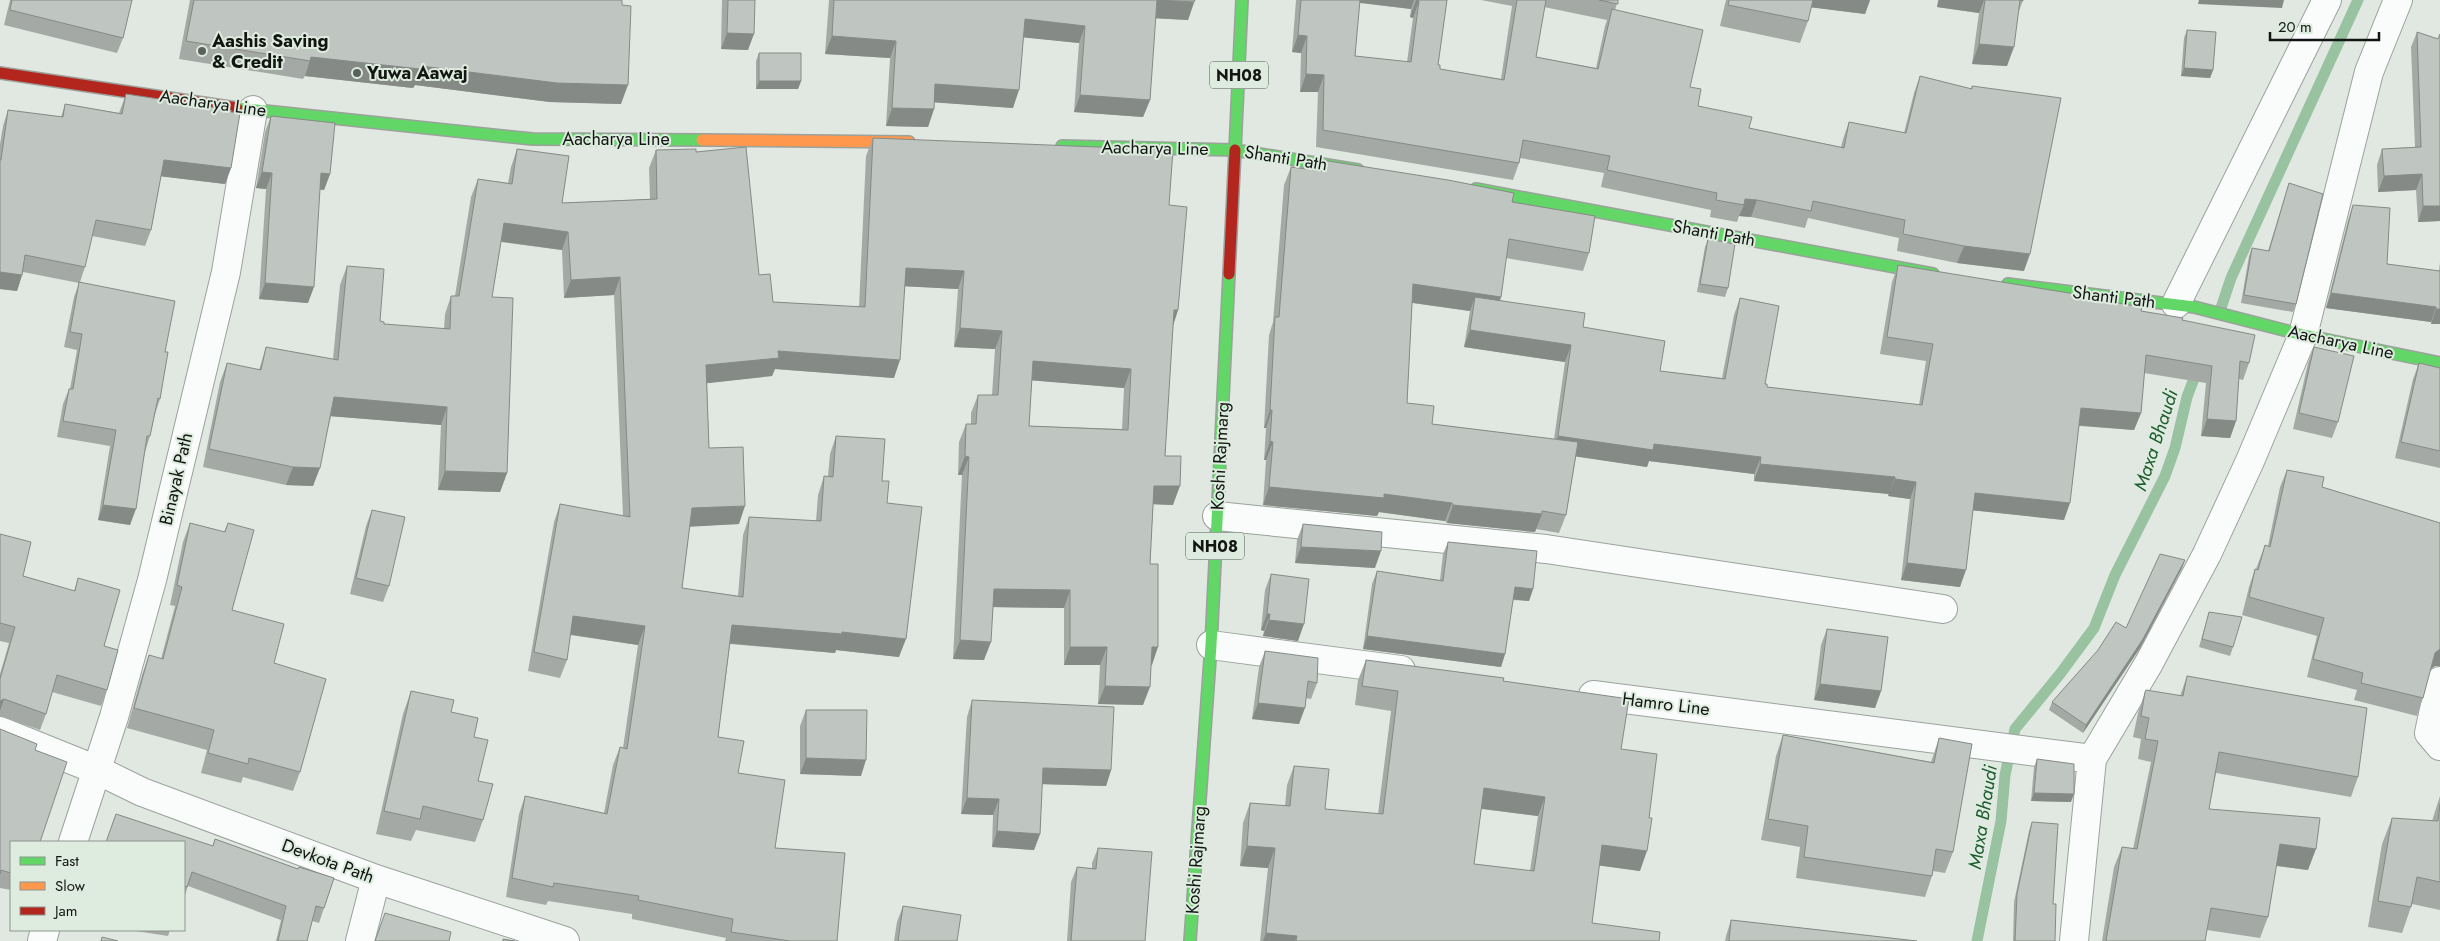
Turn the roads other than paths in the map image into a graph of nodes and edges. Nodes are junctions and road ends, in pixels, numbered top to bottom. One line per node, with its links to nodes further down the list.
1 (1242, 0): 8 (street, Koshi Rajmarg / NH08)
2 (2327, 0): 13 (street)
3 (2398, 0): 15 (street)
4 (0, 72): 5 (street, Aacharya Line)
5 (253, 110): 6 (street, Aacharya Line); 26 (street, Binayak Path)
6 (921, 142)
7 (1049, 146): 8 (street, Aacharya Line)
8 (1235, 150): 9 (street, Shanti Path); 17 (street, Koshi Rajmarg / NH08)
9 (1368, 171)
10 (1463, 187): 11 (street, Shanti Path)
11 (1945, 276)
12 (1994, 283): 13 (street, Shanti Path)
13 (2185, 306): 14 (street, Shanti Path)
14 (2243, 319): 15 (street, Aacharya Line)
15 (2303, 335): 16 (street, Aacharya Line); 25 (street)
16 (2440, 363)
17 (1217, 516): 18 (street); 19 (street, Koshi Rajmarg / NH08)
18 (1943, 608)
19 (1211, 645): 20 (street); 31 (street, Koshi Rajmarg / NH08)
20 (1423, 673)
21 (2440, 681): 24 (street)
22 (1572, 692): 25 (street, Hamro Line)
23 (0, 731): 26 (street, Devkota Path)
24 (2440, 746)
25 (2092, 759): 32 (street)
26 (97, 770): 27 (street, Binayak Path); 28 (street, Devkota Path)
27 (73, 841)
28 (376, 879): 29 (street); 30 (street, Devkota Path)
29 (360, 941)
30 (565, 941)
31 (1190, 941)
32 (2074, 941)

